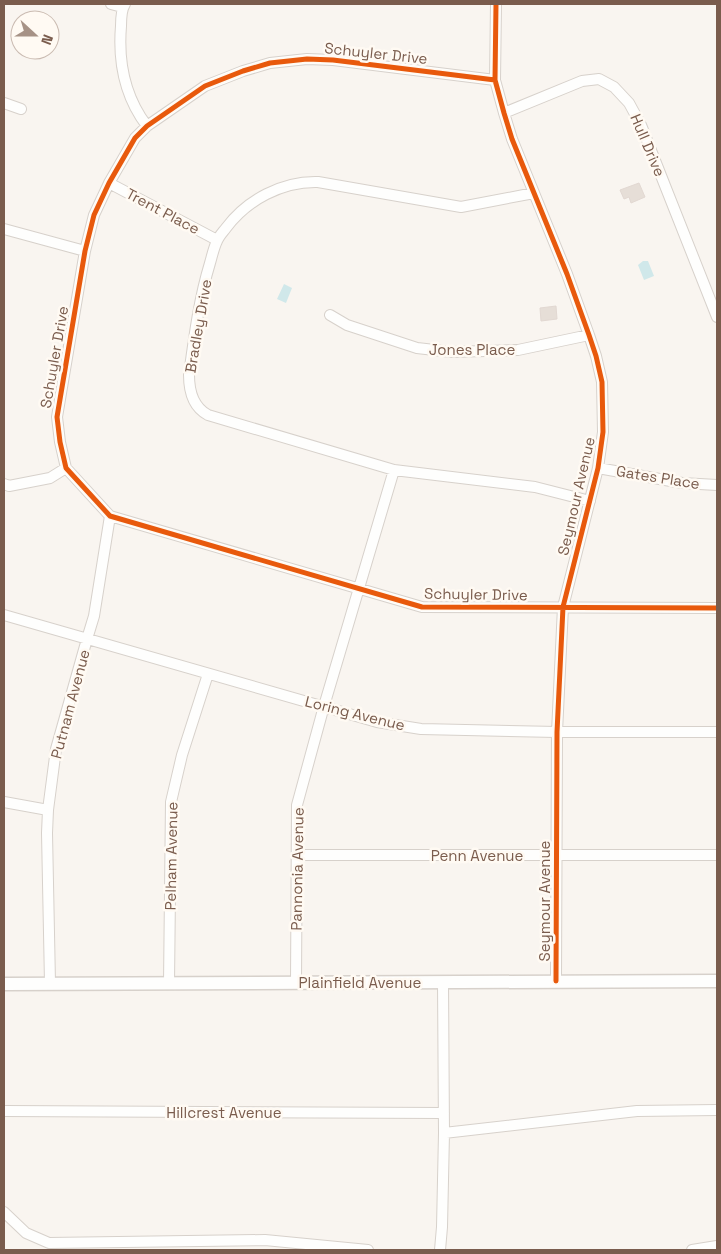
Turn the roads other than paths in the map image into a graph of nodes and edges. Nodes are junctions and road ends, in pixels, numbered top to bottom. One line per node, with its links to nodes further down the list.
1 (111, 4): 3 (street)
2 (496, 4): 4 (street, Seymour Avenue)
3 (124, 5): 8 (street)
4 (495, 80): 7 (street, Seymour Avenue); 8 (street, Schuyler Drive)
5 (4, 103): 6 (street)
6 (21, 109)
7 (504, 113): 10 (street, Seymour Avenue); 15 (street, Hull Drive)
8 (147, 126): 9 (street, Schuyler Drive)
9 (109, 183): 12 (street, Trent Place); 13 (street, Schuyler Drive)
10 (534, 193): 12 (street, Bradley Drive); 16 (street, Seymour Avenue)
11 (4, 229): 13 (street)
12 (217, 240): 19 (street, Bradley Drive)
13 (85, 251): 17 (street, Schuyler Drive)
14 (330, 315): 16 (street, Jones Place)
15 (717, 317)
16 (590, 335): 18 (street, Seymour Avenue)
17 (66, 468): 20 (street); 23 (street, Schuyler Drive)
18 (598, 468): 21 (street, Gates Place); 22 (street, Seymour Avenue)
19 (394, 470): 22 (street, Bradley Drive); 24 (street, Pannonia Avenue)
20 (4, 484)
21 (717, 485)
22 (590, 501): 25 (street, Seymour Avenue)
23 (110, 516): 24 (street, Schuyler Drive); 28 (street, Putnam Avenue)
24 (359, 587): 25 (street, Schuyler Drive); 30 (street, Pannonia Avenue)
25 (562, 607): 26 (street, Schuyler Drive); 31 (street, Seymour Avenue)
26 (717, 608)
27 (4, 615): 28 (street, Loring Avenue)
28 (86, 639): 29 (street, Loring Avenue); 34 (street, Putnam Avenue)
29 (208, 674): 30 (street, Loring Avenue); 42 (street, Pelham Avenue)
30 (324, 706): 31 (street, Loring Avenue); 35 (street, Pannonia Avenue)
31 (557, 732): 32 (street, Loring Avenue); 36 (street, Seymour Avenue)
32 (717, 732)
33 (4, 802): 34 (street)
34 (48, 810): 41 (street, Putnam Avenue)
35 (297, 855): 36 (street, Penn Avenue); 43 (street, Pannonia Avenue)
36 (556, 855): 37 (street, Penn Avenue); 38 (street, Seymour Avenue)
37 (717, 855)
38 (556, 981): 39 (street, Plainfield Avenue); 40 (street, Plainfield Avenue)
39 (717, 981)
40 (443, 982): 43 (street, Plainfield Avenue); 47 (street)
41 (50, 983): 42 (street, Plainfield Avenue); 44 (street, Plainfield Avenue)
42 (169, 983): 43 (street, Plainfield Avenue)
43 (296, 983)
44 (4, 984)
45 (717, 1110): 48 (street)
46 (4, 1111): 47 (street, Hillcrest Avenue)
47 (444, 1113): 48 (street)
48 (444, 1134): 52 (street)
49 (4, 1212): 51 (street)
50 (717, 1246): 53 (street)
51 (368, 1250)
52 (440, 1250)
53 (692, 1250)

